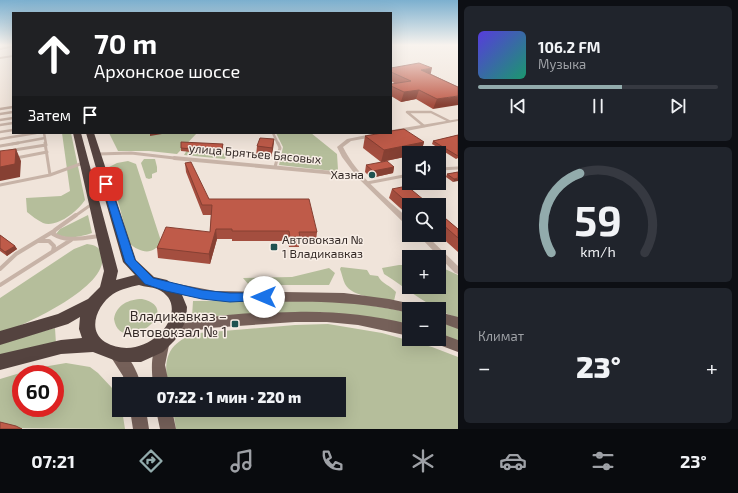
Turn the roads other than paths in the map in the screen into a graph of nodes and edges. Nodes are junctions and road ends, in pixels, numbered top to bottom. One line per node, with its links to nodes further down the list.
1 (12, 107): 2 (lane)
2 (0, 109)
3 (12, 112): 4 (lane)
4 (0, 114)
5 (12, 118): 6 (lane)
6 (0, 120)
7 (458, 120): 8 (street)
8 (449, 121): 11 (street); 11 (lane)
9 (12, 123): 10 (lane)
10 (0, 125)
11 (424, 126): 14 (street)
12 (12, 130): 13 (lane)
13 (0, 132)
14 (392, 132)
15 (30, 134): 22 (lane)
16 (44, 134): 21 (lane)
17 (77, 134): 30 (highway)
18 (90, 134): 27 (highway)
19 (273, 134): 31 (lane)
20 (381, 134): 35 (street)
21 (45, 138): 23 (lane); 24 (lane)
22 (0, 139)
23 (46, 145): 25 (lane); 26 (lane)
24 (0, 146)
25 (8, 151)
26 (47, 152): 29 (lane); 34 (lane)
27 (97, 154): 28 (lane); 49 (highway)
28 (174, 158): 31 (street, улица Брятьев Бясовых)
29 (8, 159)
30 (83, 163): 34 (lane); 39 (highway)
31 (275, 167): 35 (street, улица Брятьев Бясовых)
32 (458, 168): 33 (lane)
33 (446, 169)
34 (50, 175): 38 (lane)
35 (359, 175): 37 (street)
36 (402, 177): 37 (lane)
37 (368, 184): 40 (street)
38 (0, 185)
39 (95, 202): 41 (lane); 42 (highway)
40 (402, 216)
41 (55, 230): 43 (lane); 44 (lane)
42 (103, 236): 43 (lane); 52 (highway)
43 (72, 240): 46 (lane)
44 (39, 241): 46 (lane); 47 (lane)
45 (429, 242): 48 (street)
46 (51, 253): 50 (lane)
47 (0, 269)
48 (458, 271)
49 (149, 281): 51 (highway); 52 (highway)
50 (0, 285)
51 (166, 287): 54 (main road); 58 (highway)
52 (108, 290): 53 (highway)
53 (94, 303): 59 (highway); 61 (highway)
54 (402, 306)
55 (446, 319): 56 (main road)
56 (458, 323)
57 (402, 328): 58 (main road)
58 (167, 337): 63 (highway); 66 (main road)
59 (0, 338)
60 (446, 342): 62 (main road)
61 (95, 344): 63 (highway); 64 (highway)
62 (458, 346)
63 (116, 354): 65 (main road)
64 (0, 362)
65 (131, 377)
66 (159, 377)
67 (139, 417): 69 (main road)
68 (165, 417): 70 (main road)
69 (141, 429)
70 (168, 429)

